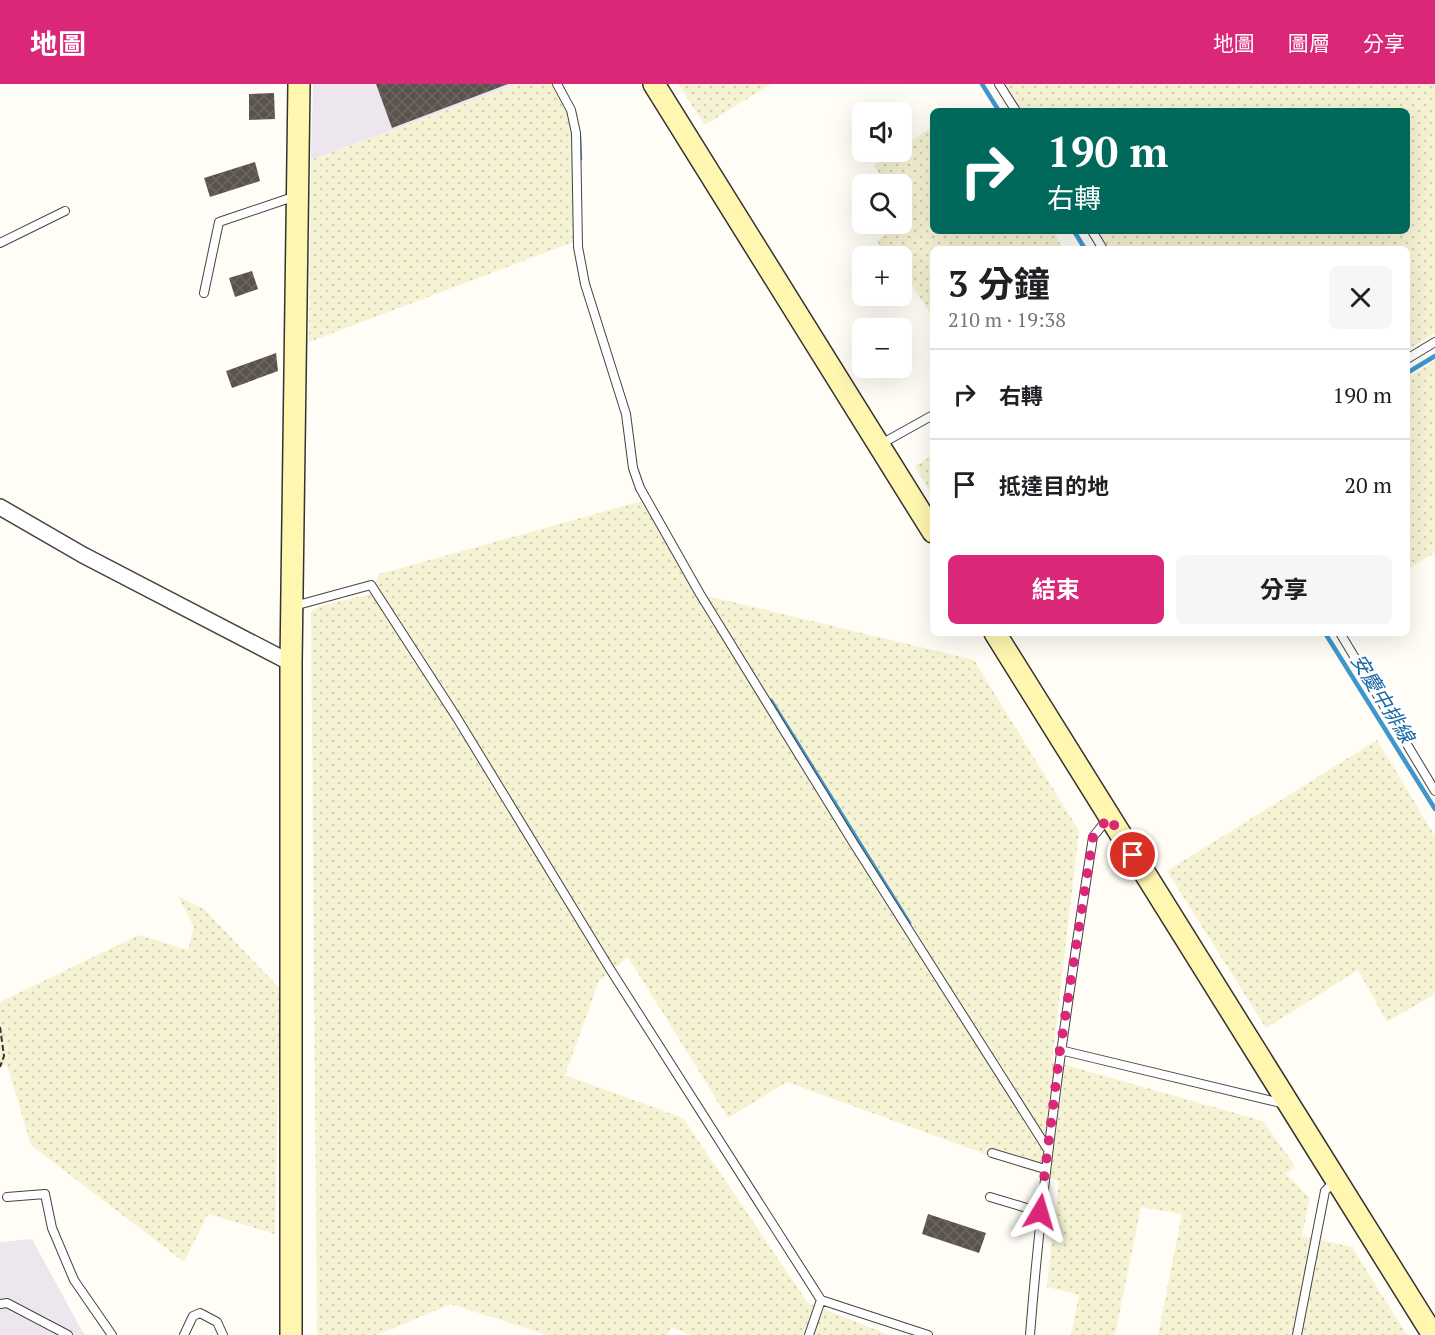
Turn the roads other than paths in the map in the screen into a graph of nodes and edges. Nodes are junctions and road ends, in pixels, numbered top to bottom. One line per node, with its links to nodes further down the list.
1 (298, 84): 6 (main road)
2 (557, 84): 24 (lane)
3 (654, 84): 13 (main road)
4 (999, 84): 5 (lane)
5 (1014, 108)
6 (297, 195): 9 (lane); 16 (main road)
7 (65, 211): 8 (lane)
8 (0, 243)
9 (204, 293)
10 (1435, 342): 11 (lane)
11 (1410, 357)
12 (930, 417): 13 (lane)
13 (879, 445): 15 (main road)
14 (0, 507): 19 (street)
15 (930, 527)
16 (293, 606): 19 (main road); 31 (lane)
17 (997, 636): 21 (main road)
18 (1342, 636): 20 (lane)
19 (291, 663): 38 (main road)
20 (1435, 791)
21 (1109, 817): 22 (lane); 23 (main road)
22 (1060, 1050): 23 (lane); 24 (lane)
23 (1292, 1106): 27 (main road)
24 (1047, 1148): 26 (lane)
25 (992, 1153): 26 (lane)
26 (1045, 1169): 30 (lane)
27 (1337, 1179): 42 (lane); 43 (main road)
28 (7, 1197): 35 (lane)
29 (990, 1197): 30 (lane)
30 (1040, 1212): 41 (lane)
31 (821, 1300): 39 (lane); 40 (lane)
32 (0, 1304): 33 (lane)
33 (56, 1331): 34 (lane)
34 (68, 1335)
35 (112, 1335)
36 (184, 1335): 37 (lane)
37 (223, 1335)
38 (291, 1335)
39 (809, 1335)
40 (928, 1335)
41 (1030, 1335)
42 (1297, 1335)
43 (1433, 1335)

